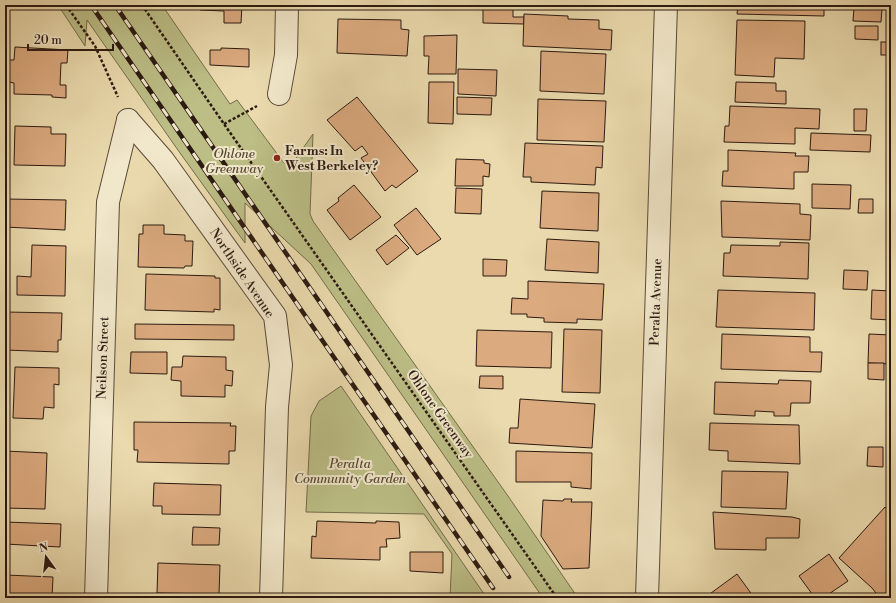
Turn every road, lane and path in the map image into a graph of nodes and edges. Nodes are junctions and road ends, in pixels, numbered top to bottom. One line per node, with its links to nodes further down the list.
1 (66, 5): 6 (path)
2 (142, 5): 7 (path, Ohlone Greenway)
3 (287, 5): 5 (street)
4 (666, 5): 11 (street, Peralta Avenue)
5 (278, 94): 7 (path)
6 (128, 120): 8 (street, Neilson Street); 9 (street, Northside Avenue)
7 (224, 124): 10 (path, Ohlone Greenway)
8 (96, 598)
9 (271, 598)
10 (557, 598)
11 (647, 598)

